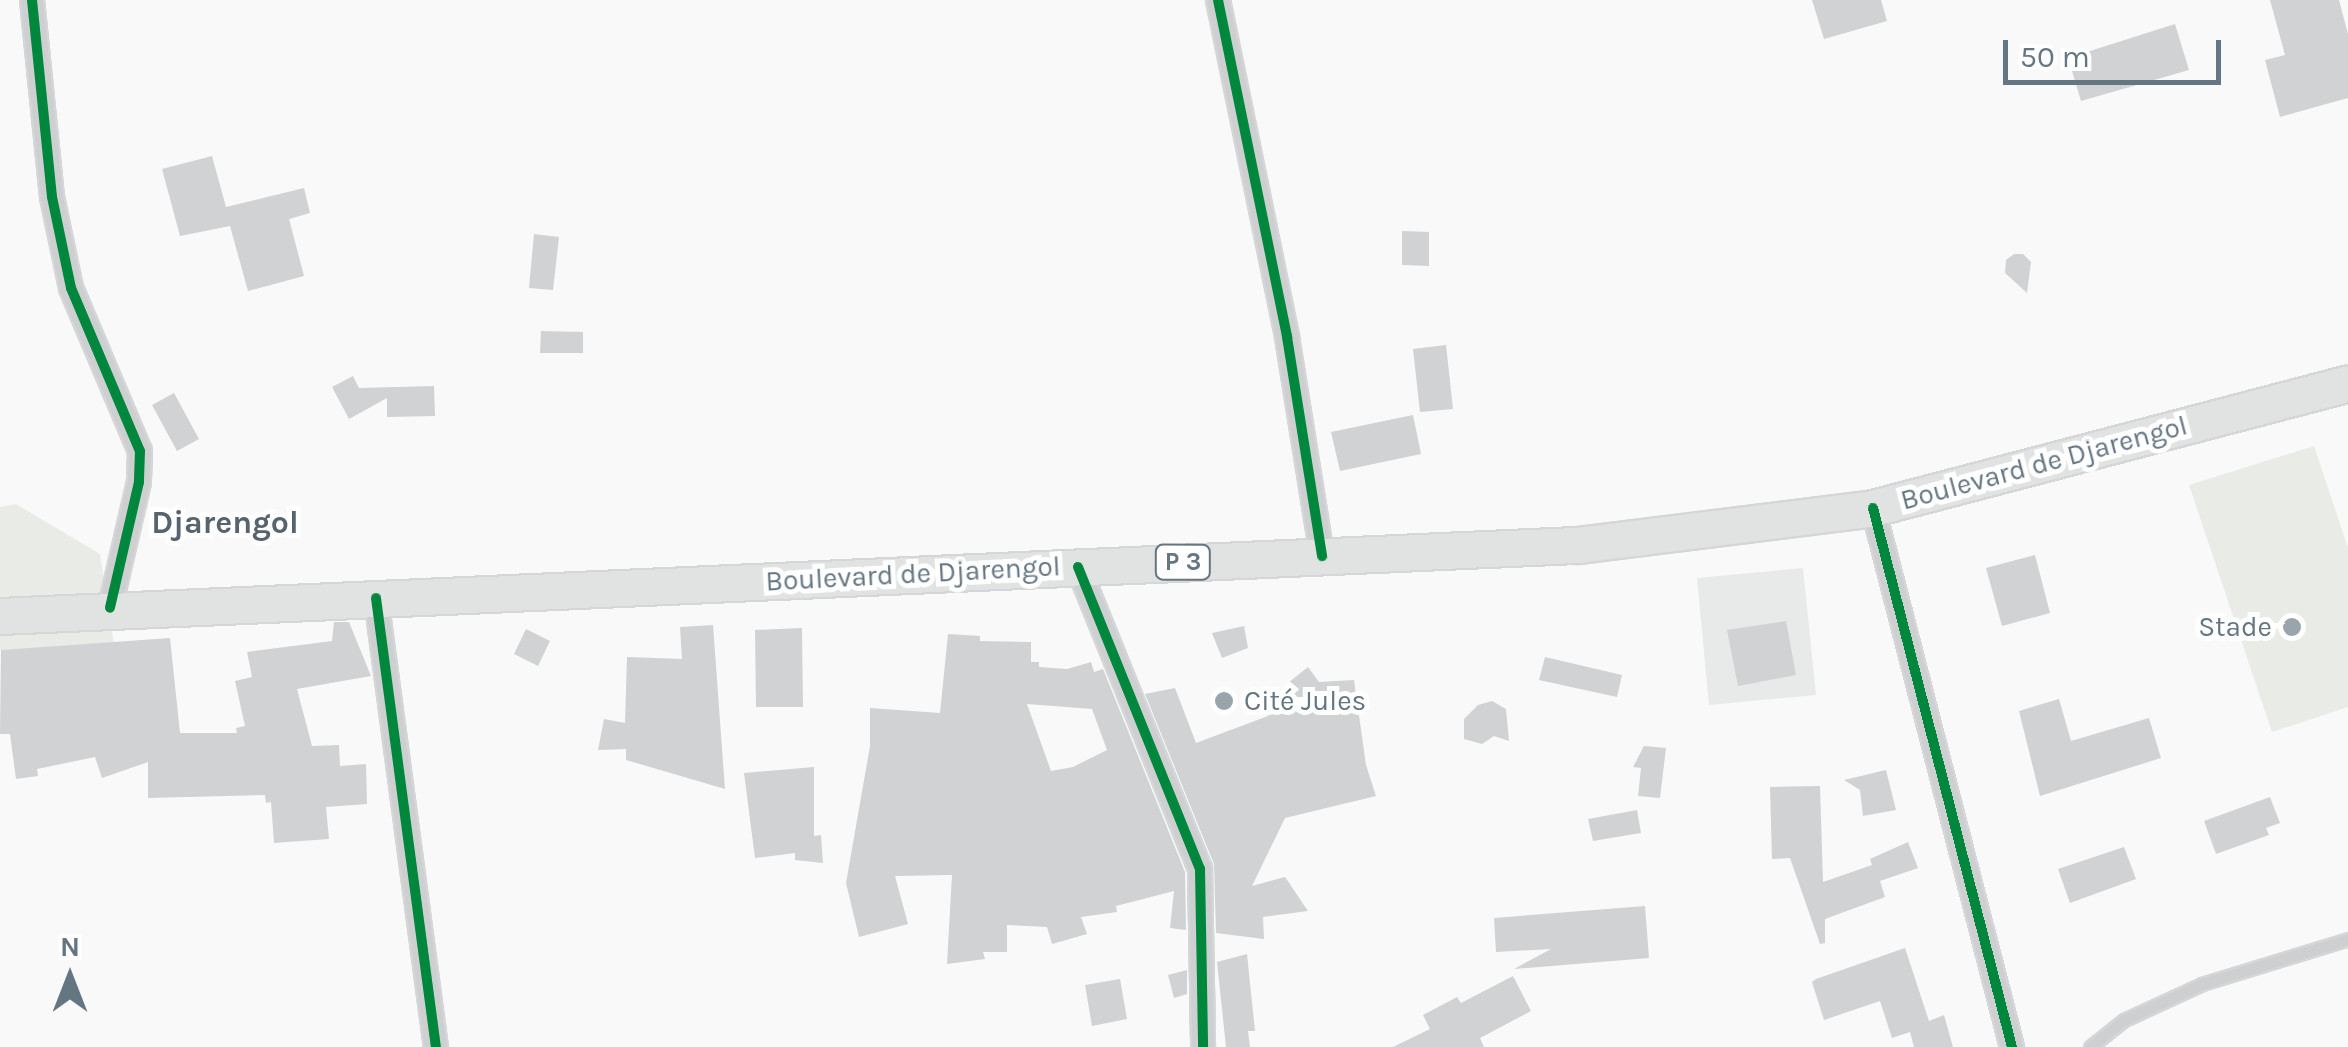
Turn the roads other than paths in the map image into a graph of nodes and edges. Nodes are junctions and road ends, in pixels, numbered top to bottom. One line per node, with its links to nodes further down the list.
1 (32, 0): 8 (street)
2 (1218, 0): 5 (street)
3 (2348, 383): 4 (main road, Boulevard de Djarengol / P 3)
4 (1873, 508): 5 (main road, Boulevard de Djarengol / P 3); 13 (street)
5 (1322, 556): 6 (main road, Boulevard de Djarengol / P 3)
6 (1078, 567): 7 (main road, Boulevard de Djarengol / P 3); 12 (street)
7 (376, 598): 8 (main road, Boulevard de Djarengol / P 3); 11 (street)
8 (110, 608): 9 (main road, Boulevard de Djarengol / P 3)
9 (0, 616)
10 (2348, 938): 14 (lane)
11 (436, 1047)
12 (1203, 1047)
13 (2012, 1047)
14 (2090, 1047)

